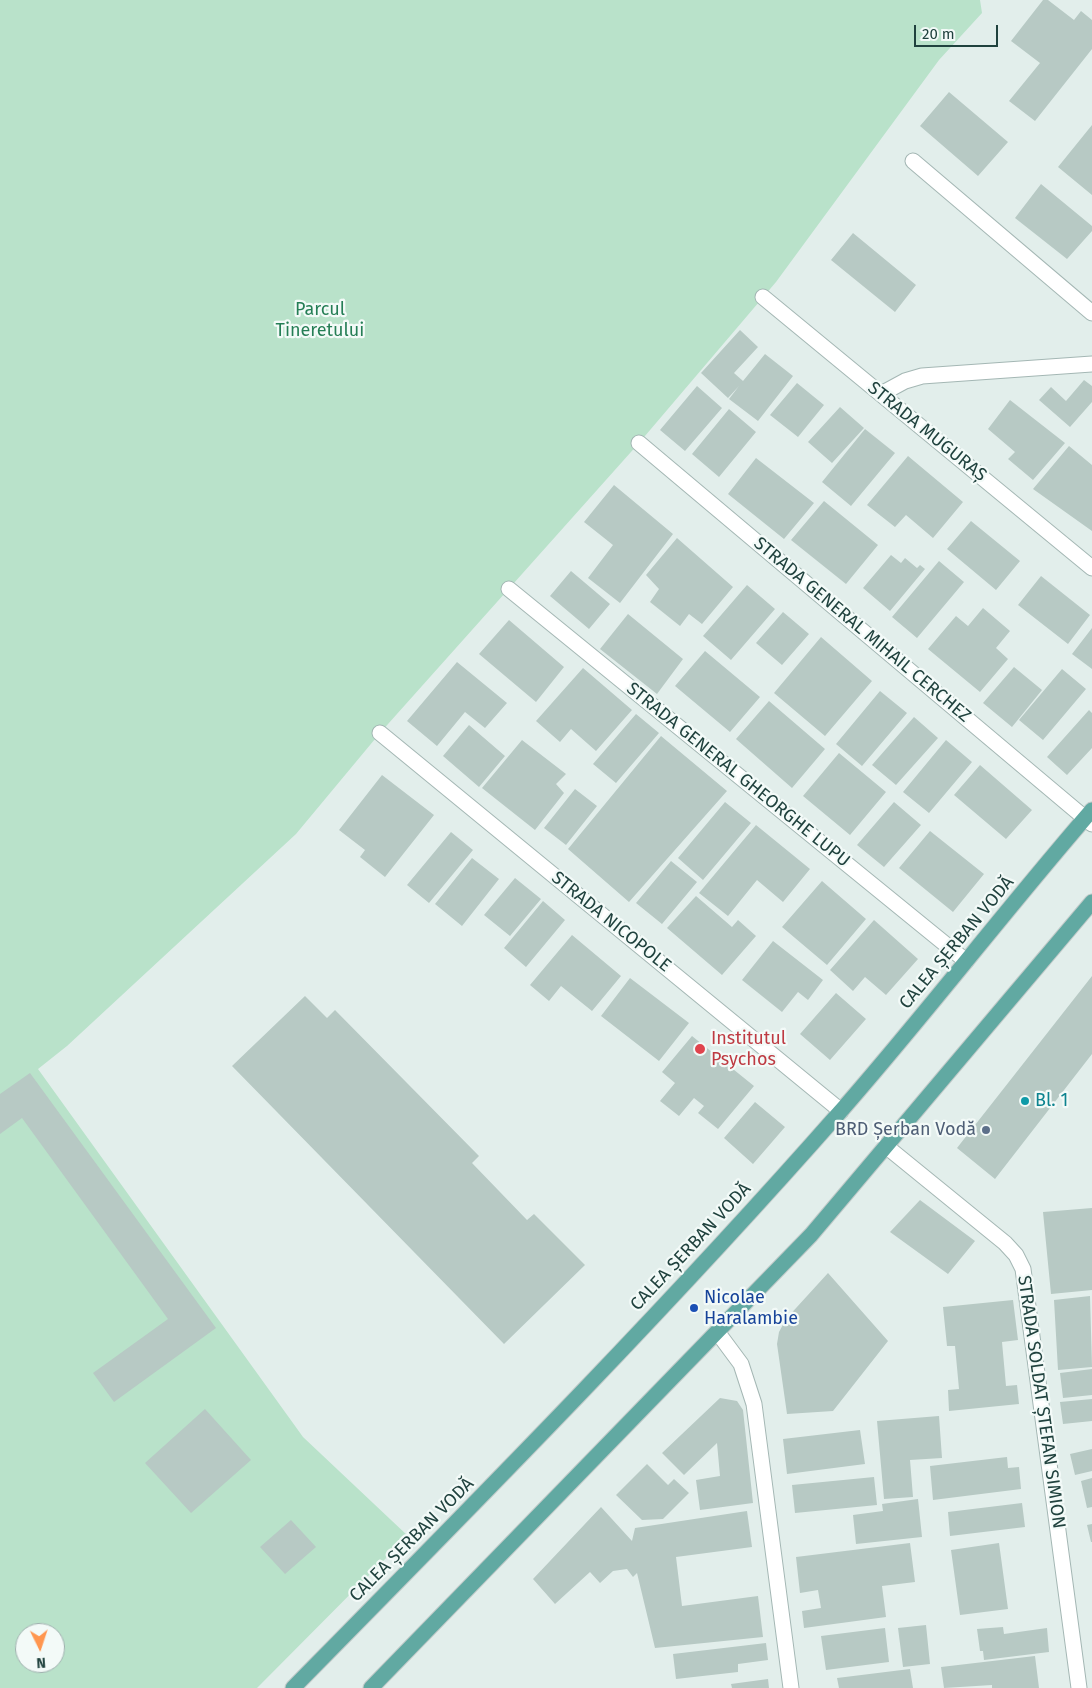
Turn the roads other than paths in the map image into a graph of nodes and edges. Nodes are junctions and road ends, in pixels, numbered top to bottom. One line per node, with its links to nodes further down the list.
1 (913, 161): 3 (street)
2 (763, 297): 5 (street, STRADA MUGURAȘ)
3 (1092, 313)
4 (1092, 364): 5 (street)
5 (881, 394): 7 (street, STRADA MUGURAȘ)
6 (639, 443): 10 (street, STRADA GENERAL MIHAIL CERCHEZ)
7 (1092, 568)
8 (509, 589): 12 (street, STRADA GENERAL GHEORGHE LUPU)
9 (380, 732): 13 (street, STRADA NICOPOLE)
10 (1090, 817): 12 (main road, CALEA ȘERBAN VODĂ)
11 (1092, 902): 14 (main road)
12 (966, 961): 13 (main road, CALEA ȘERBAN VODĂ)
13 (841, 1111): 16 (main road, CALEA ȘERBAN VODĂ)
14 (886, 1147): 15 (main road); 19 (street, STRADA SOLDAT ȘTEFAN SIMION)
15 (718, 1332): 17 (main road); 18 (street)
16 (293, 1688)
17 (371, 1688)
18 (792, 1688)
19 (1079, 1688)

